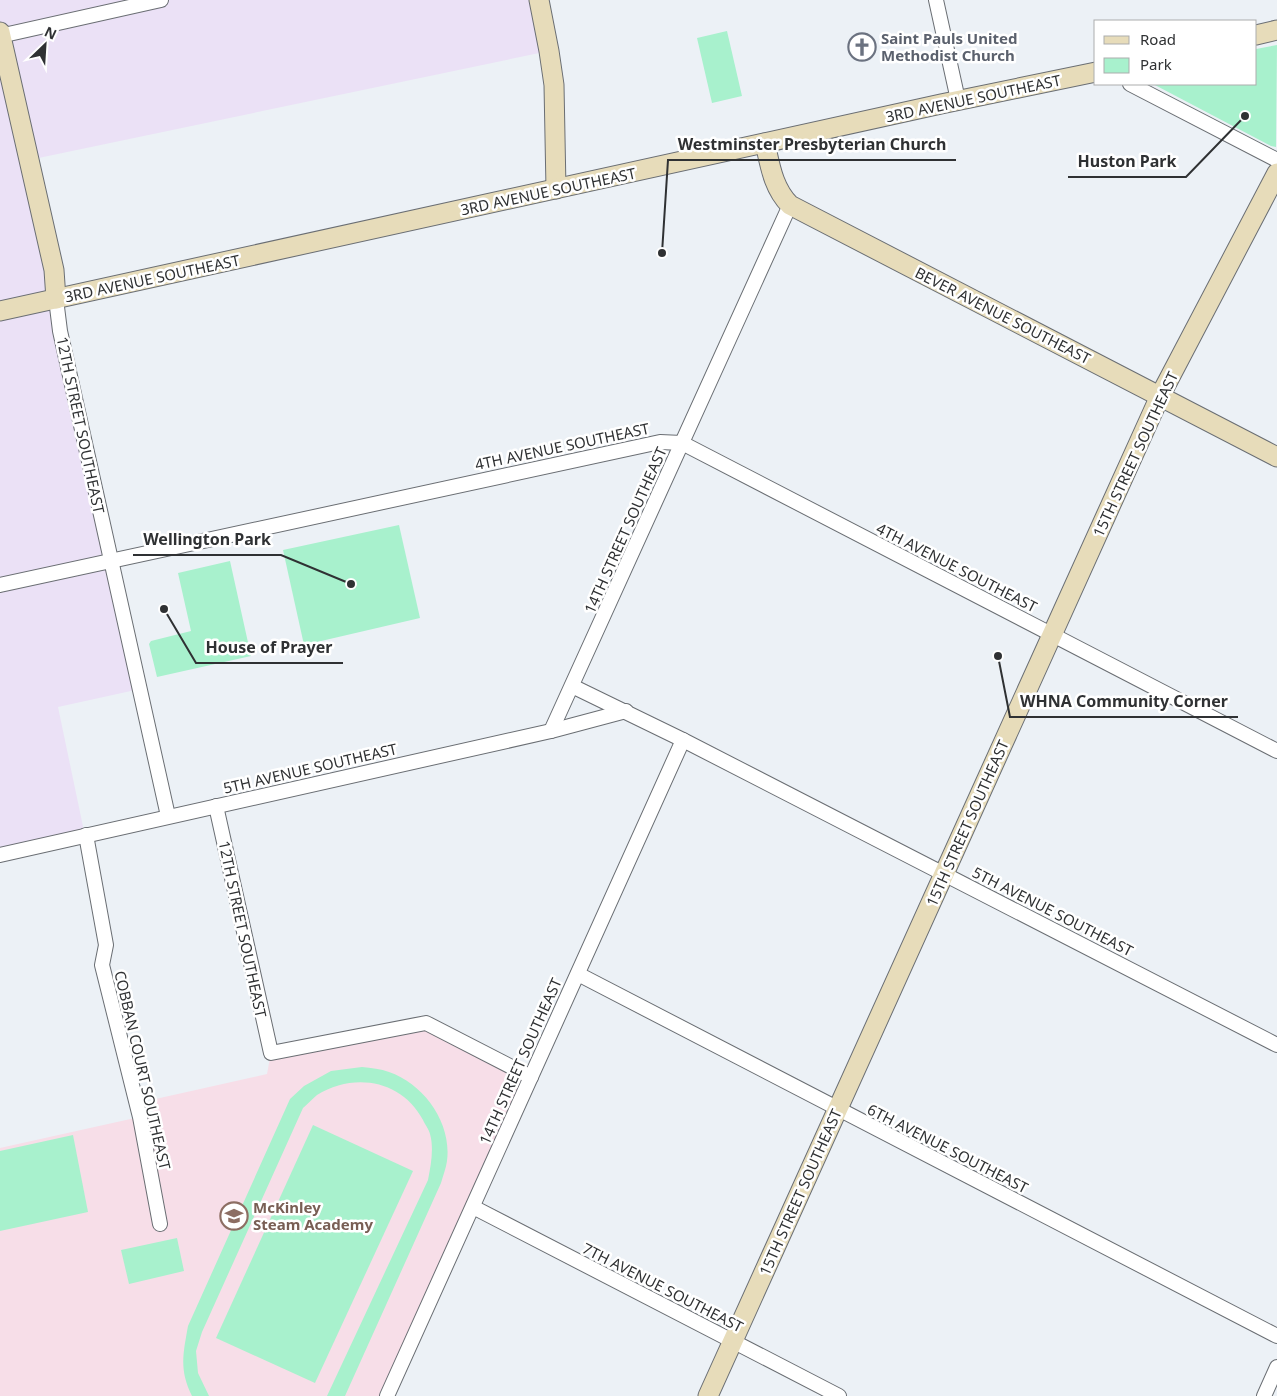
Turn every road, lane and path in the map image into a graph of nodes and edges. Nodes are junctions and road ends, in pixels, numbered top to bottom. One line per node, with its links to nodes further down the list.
1 (162, 0): 5 (street)
2 (539, 0): 13 (street)
3 (936, 0): 9 (street)
4 (1277, 30): 6 (street)
5 (0, 35): 15 (street, 12TH STREET SOUTHEAST)
6 (1257, 35)
7 (1094, 72): 9 (street, 3RD AVENUE SOUTHEAST)
8 (1132, 85): 11 (street)
9 (958, 100): 10 (street, 3RD AVENUE SOUTHEAST)
10 (765, 143): 13 (street, 3RD AVENUE SOUTHEAST); 14 (street, BEVER AVENUE SOUTHEAST)
11 (1277, 160)
12 (1277, 173): 17 (street, 15TH STREET SOUTHEAST)
13 (556, 189): 15 (street, 3RD AVENUE SOUTHEAST)
14 (790, 205): 17 (street, BEVER AVENUE SOUTHEAST); 18 (street, 14TH STREET SOUTHEAST)
15 (56, 299): 16 (street, 3RD AVENUE SOUTHEAST); 20 (street, 12TH STREET SOUTHEAST)
16 (0, 311)
17 (1160, 396): 19 (street, BEVER AVENUE SOUTHEAST); 22 (street, 15TH STREET SOUTHEAST)
18 (682, 443): 20 (street, 4TH AVENUE SOUTHEAST); 22 (street, 4TH AVENUE SOUTHEAST); 23 (street, 14TH STREET SOUTHEAST)
19 (1277, 456)
20 (111, 560): 21 (street, 4TH AVENUE SOUTHEAST); 29 (street, 12TH STREET SOUTHEAST)
21 (0, 586)
22 (1052, 635): 27 (street, 4TH AVENUE SOUTHEAST); 32 (street, 15TH STREET SOUTHEAST)
23 (572, 686): 24 (street, 5TH AVENUE SOUTHEAST); 25 (street, 14TH STREET SOUTHEAST)
24 (626, 711): 25 (street, 5TH AVENUE SOUTHEAST); 26 (street, 5TH AVENUE SOUTHEAST)
25 (551, 731): 28 (street, 5TH AVENUE SOUTHEAST)
26 (684, 740): 32 (street, 5TH AVENUE SOUTHEAST); 33 (street, 14TH STREET SOUTHEAST)
27 (1277, 751)
28 (216, 806): 29 (street, 5TH AVENUE SOUTHEAST); 35 (street, 12TH STREET SOUTHEAST)
29 (168, 816): 30 (street, 5TH AVENUE SOUTHEAST)
30 (86, 835): 31 (street, 5TH AVENUE SOUTHEAST); 38 (street, COBBAN COURT SOUTHEAST)
31 (0, 855)
32 (945, 874): 34 (street, 5TH AVENUE SOUTHEAST); 36 (street, 15TH STREET SOUTHEAST)
33 (578, 974): 35 (street, 14TH STREET SOUTHEAST); 36 (street, 6TH AVENUE SOUTHEAST)
34 (1277, 1045)
35 (531, 1077): 37 (street, 14TH STREET SOUTHEAST)
36 (838, 1109): 39 (street, 6TH AVENUE SOUTHEAST); 40 (street, 15TH STREET SOUTHEAST)
37 (472, 1207): 40 (street, 7TH AVENUE SOUTHEAST); 42 (street, 14TH STREET SOUTHEAST)
38 (160, 1224)
39 (1277, 1336)
40 (732, 1341): 43 (street, 15TH STREET SOUTHEAST); 44 (street, 7TH AVENUE SOUTHEAST)
41 (1277, 1367): 45 (street)
42 (387, 1396)
43 (708, 1396)
44 (839, 1396)
45 (1264, 1396)

